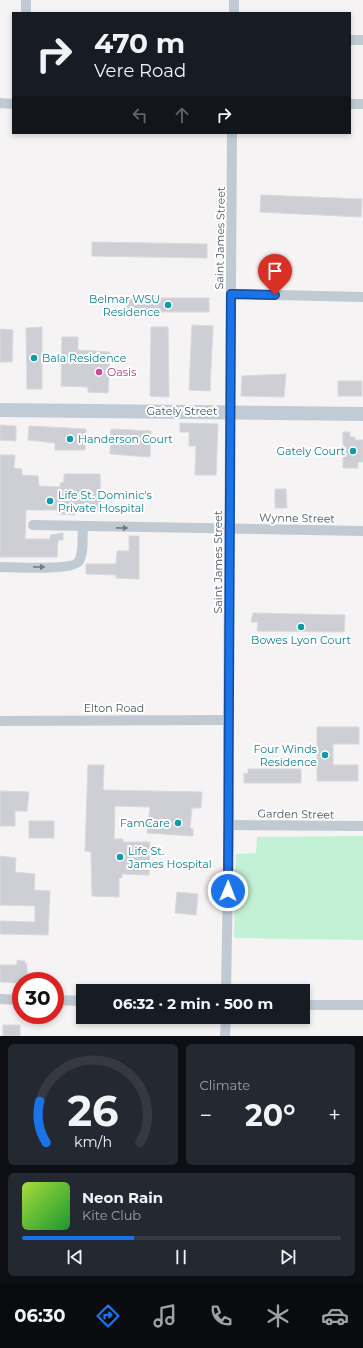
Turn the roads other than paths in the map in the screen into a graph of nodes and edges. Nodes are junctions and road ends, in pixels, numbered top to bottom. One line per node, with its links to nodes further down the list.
1 (26, 0): 3 (street)
2 (234, 0): 4 (street)
3 (26, 12)
4 (234, 12)
5 (352, 40): 6 (street)
6 (363, 40)
7 (0, 103): 8 (street)
8 (12, 104)
9 (351, 104): 10 (street)
10 (363, 104)
11 (232, 134): 12 (street, Saint James Street)
12 (231, 294): 13 (street); 15 (street, Saint James Street)
13 (363, 297)
14 (0, 410): 15 (street, Gately Street)
15 (229, 412): 16 (street, Gately Street); 19 (street, Saint James Street)
16 (363, 414)
17 (33, 525): 18 (street, Wynne Street)
18 (83, 527): 19 (street, Wynne Street, one-way to 19); 21 (street, one-way to 18)
19 (230, 530): 20 (street, Wynne Street); 22 (street, Saint James Street)
20 (363, 531)
21 (0, 567)
22 (228, 720): 23 (street, Elton Road); 24 (street, Saint James Street)
23 (0, 721)
24 (229, 825): 25 (street, Garden Street); 26 (street, Saint James Street)
25 (363, 826)
26 (226, 984)
27 (0, 999): 28 (street)
28 (12, 1000)
29 (64, 1000): 30 (street)
30 (76, 1001)
31 (310, 1005): 32 (street)
32 (363, 1005)
33 (226, 1024): 34 (street)
34 (225, 1036)

